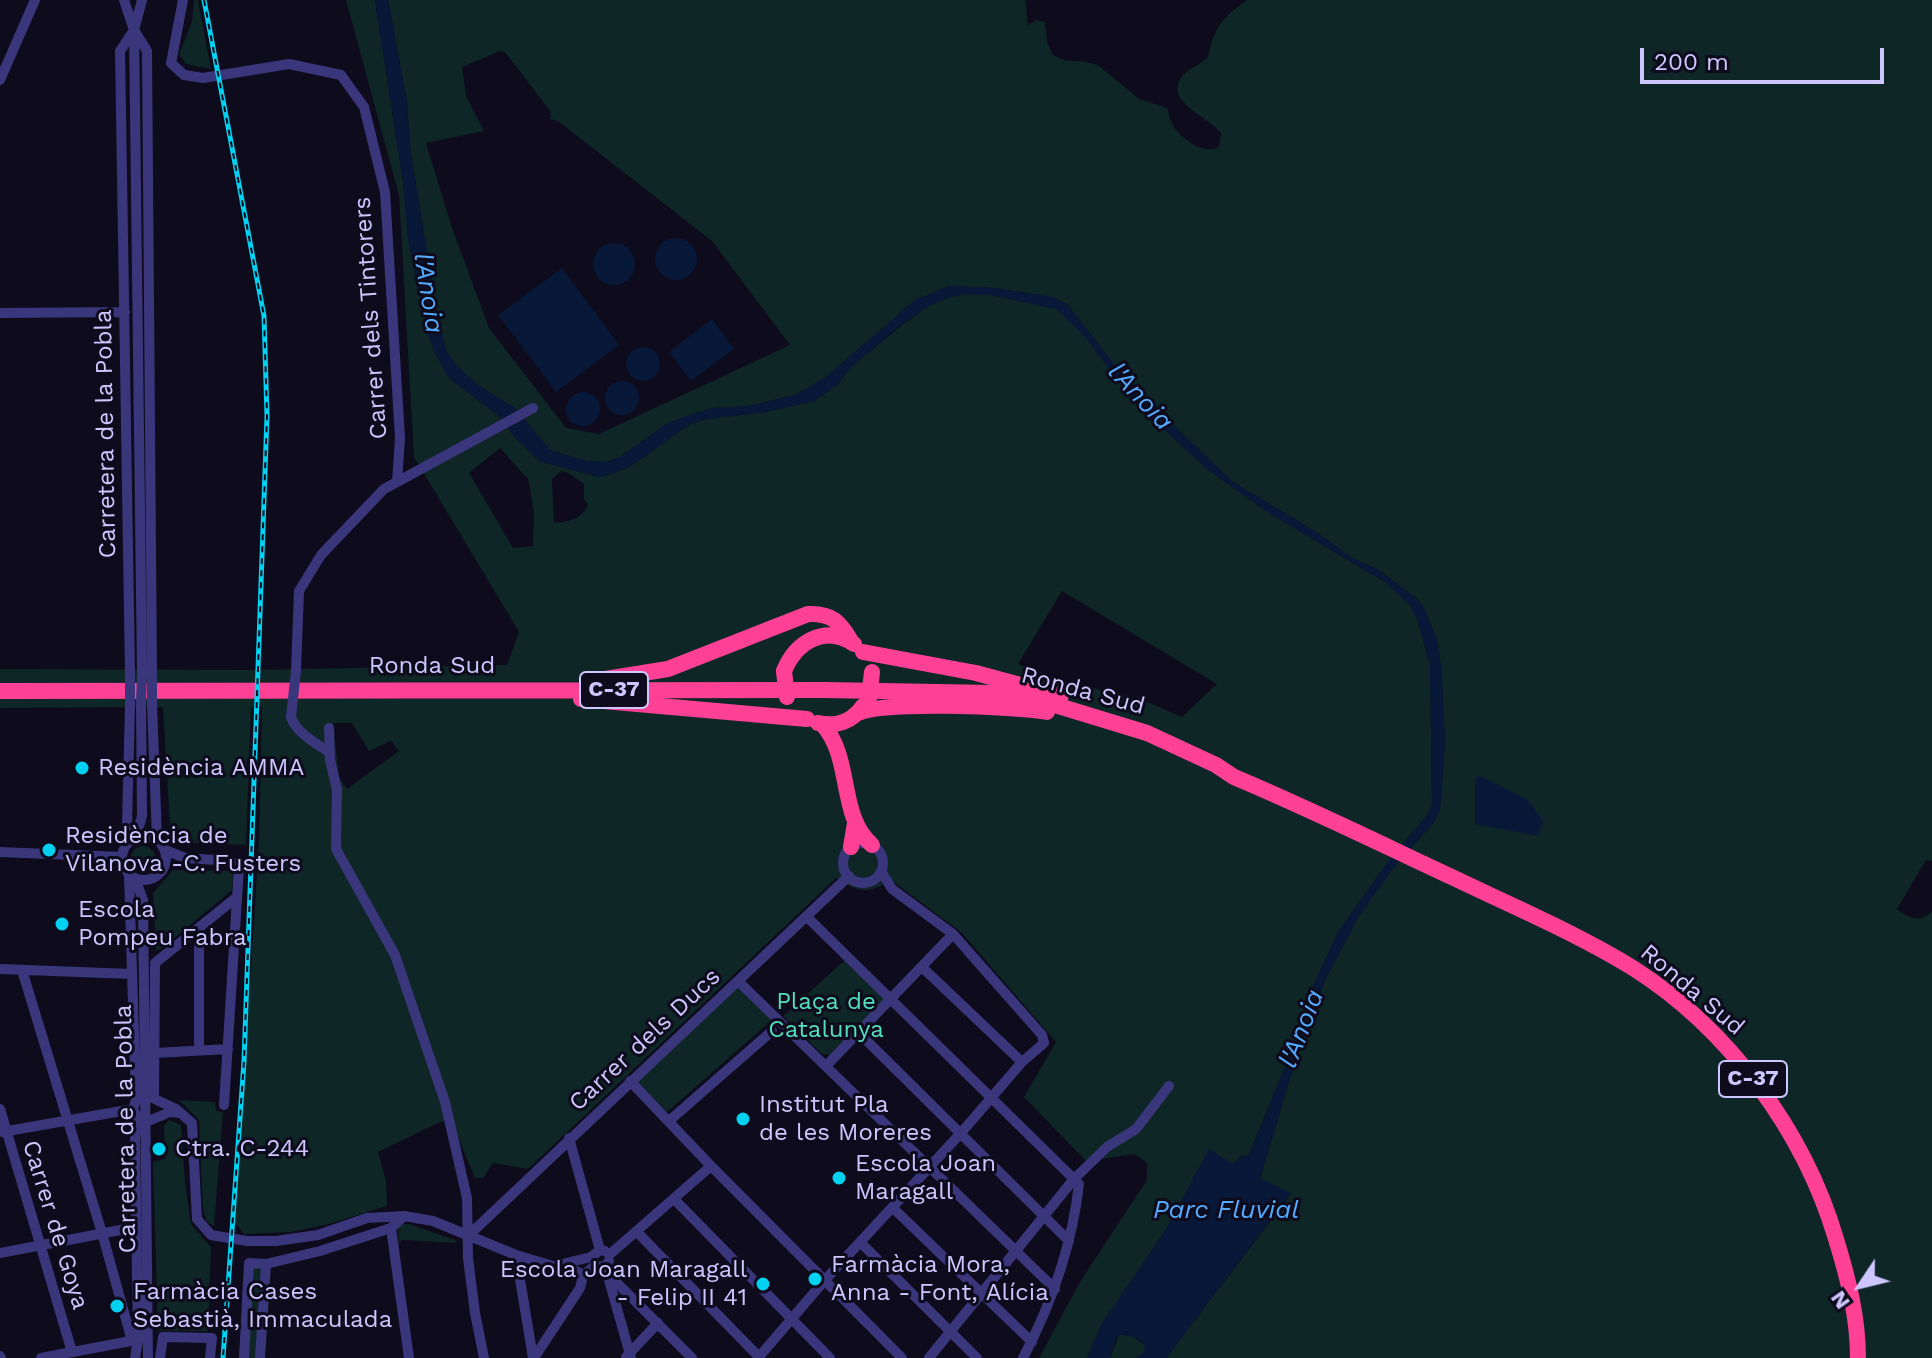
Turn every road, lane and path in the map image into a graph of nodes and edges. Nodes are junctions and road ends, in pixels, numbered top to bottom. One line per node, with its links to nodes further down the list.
1 (35, 0): 6 (street)
2 (125, 0): 3 (street); 5 (street, Carretera de la Pobla)
3 (142, 0): 5 (street, Carretera de la Pobla)
4 (183, 0): 10 (street, Carrer dels Tintorers)
5 (134, 30): 7 (street, Carretera de la Pobla); 14 (street, Carretera de la Pobla, bridge)
6 (0, 80)
7 (125, 312): 8 (street); 14 (street, Carretera de la Pobla, bridge)
8 (0, 313)
9 (530, 410): 10 (street)
10 (397, 482): 19 (street, bridge)
11 (857, 646): 12 (highway); 15 (highway, bridge); 16 (highway, bridge); 20 (highway)
12 (516, 690): 13 (highway, Ronda Sud / C-37); 16 (highway); 20 (highway, Ronda Sud / C-37)
13 (0, 691)
14 (141, 703): 21 (street, Carretera de la Pobla); 23 (street, Carretera de la Pobla); 24 (street, Carretera de la Pobla)
15 (852, 718): 16 (highway); 18 (highway); 20 (highway)
16 (815, 722): 18 (highway)
17 (329, 728): 19 (street)
18 (839, 751): 22 (highway)
19 (330, 753): 79 (street)
20 (1216, 765): 118 (highway, Ronda Sud / C-37)
21 (142, 816): 23 (street, Carretera de la Pobla); 24 (street, Carretera de la Pobla)
22 (855, 823): 25 (highway); 26 (highway)
23 (154, 838): 24 (street); 27 (street)
24 (134, 839): 29 (street)
25 (872, 845): 26 (street); 32 (street)
26 (851, 847): 34 (street)
27 (165, 850): 30 (street); 31 (street)
28 (0, 852): 29 (street)
29 (122, 857): 33 (street)
30 (185, 858): 31 (street); 36 (street)
31 (166, 863): 35 (street)
32 (881, 871): 34 (street); 40 (street)
33 (132, 876): 35 (street); 37 (street, Carretera de la Pobla); 44 (street, Carretera de la Pobla)
34 (849, 876): 38 (street, Carrer dels Ducs)
35 (154, 878): 37 (street, Carretera de la Pobla)
36 (237, 897): 39 (street); 49 (street)
37 (143, 900): 58 (street, Carretera de la Pobla)
38 (807, 917): 45 (street, Carrer dels Ducs); 46 (street)
39 (199, 929): 50 (street); 51 (street)
40 (953, 934): 41 (street); 52 (street)
41 (922, 967): 46 (street); 52 (street)
42 (0, 969): 43 (street)
43 (22, 970): 44 (street); 62 (street)
44 (132, 974): 58 (street, Carretera de la Pobla)
45 (738, 981): 53 (street); 54 (street, Carrer dels Ducs)
46 (890, 999): 48 (street); 56 (street)
47 (772, 1031): 63 (street)
48 (858, 1032): 53 (street); 65 (street)
49 (228, 1049): 50 (street); 57 (street)
50 (199, 1050): 51 (street)
51 (155, 1053): 58 (street)
52 (1022, 1062): 56 (street)
53 (826, 1066): 68 (street)
54 (630, 1081): 63 (street); 66 (street, Carrer dels Ducs)
55 (1169, 1086): 69 (street)
56 (992, 1098): 65 (street); 69 (street)
57 (224, 1105)
58 (144, 1106): 60 (street); 61 (street); 61 (street); 62 (street); 75 (street, Carretera de la Pobla); 103 (street, Carretera de la Pobla)
59 (0, 1109): 64 (street, Carrer de Goya)
60 (180, 1113): 61 (street); 74 (street)
61 (157, 1117)
62 (67, 1120): 64 (street); 78 (street)
63 (669, 1121): 67 (street)
64 (3, 1132): 82 (street, Carrer de Goya)
65 (961, 1133): 68 (street); 72 (street)
66 (569, 1138): 79 (street, Carrer dels Ducs); 87 (street)
67 (711, 1166): 70 (street); 91 (street)
68 (930, 1166): 71 (street); 83 (street)
69 (1074, 1179): 72 (street); 80 (street)
70 (674, 1199): 77 (street); 94 (street)
71 (893, 1208): 81 (street); 93 (street)
72 (1044, 1214): 80 (street); 83 (street)
73 (404, 1216): 74 (street); 76 (street); 79 (street)
74 (376, 1217): 76 (street)
75 (136, 1227): 78 (street); 97 (street, Carretera de la Pobla)
76 (391, 1228): 88 (street); 108 (street)
77 (637, 1232): 87 (street); 112 (street)
78 (102, 1233): 82 (street); 97 (street)
79 (469, 1235): 85 (street); 109 (street)
80 (1069, 1241): 92 (street)
81 (861, 1243): 91 (street); 96 (street)
82 (41, 1245): 84 (street); 99 (street, Carrer de Goya)
83 (1015, 1251): 92 (street); 93 (street)
84 (0, 1253)
85 (516, 1255): 89 (street); 110 (street)
86 (578, 1260): 87 (street); 89 (street); 90 (street)
87 (606, 1261): 90 (street); 95 (street); 100 (street)
88 (266, 1264): 106 (street); 107 (street)
89 (554, 1265): 90 (street)
90 (578, 1273): 110 (street)
91 (825, 1280): 94 (street); 114 (street)
92 (1055, 1289): 98 (street)
93 (982, 1293): 96 (street); 98 (street)
94 (792, 1319): 112 (street); 113 (street)
95 (658, 1323): 100 (street); 111 (street)
96 (950, 1332): 115 (street); 116 (street)
97 (135, 1340): 99 (street); 102 (street, Carretera de la Pobla)
98 (1032, 1342): 117 (street)
99 (72, 1352): 101 (street)
100 (628, 1357)
101 (41, 1358)
102 (135, 1358)
103 (148, 1358)
104 (160, 1358): 105 (street)
105 (210, 1358)
106 (244, 1358)
107 (260, 1358)
108 (409, 1358)
109 (484, 1358)
110 (533, 1358)
111 (692, 1358)
112 (759, 1358)
113 (830, 1358)
114 (902, 1358)
115 (929, 1358)
116 (977, 1358)
117 (1023, 1358)
118 (1858, 1358)

